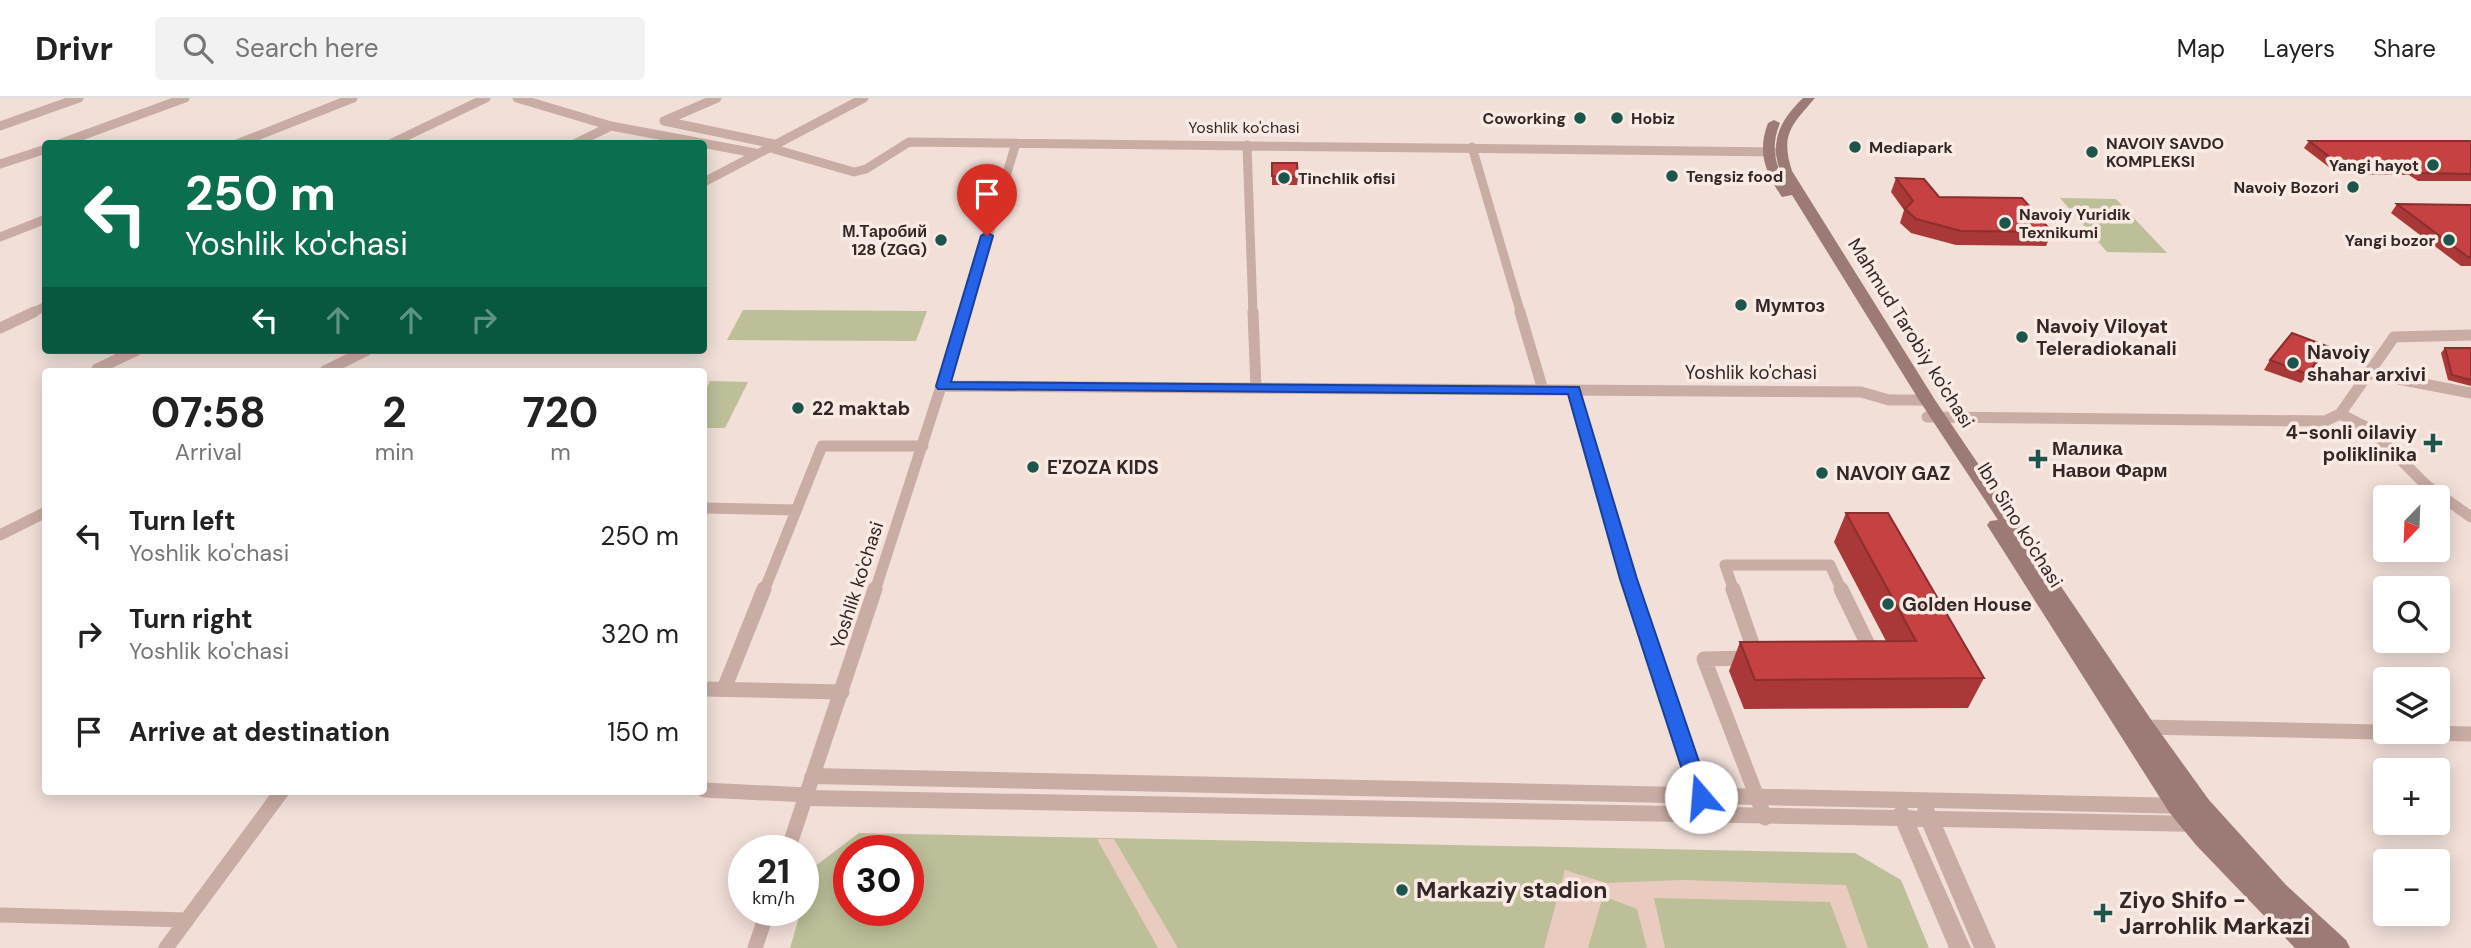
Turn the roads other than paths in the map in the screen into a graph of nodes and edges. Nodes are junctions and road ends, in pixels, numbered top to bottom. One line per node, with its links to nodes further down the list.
1 (79, 98): 10 (street)
2 (185, 98): 12 (street)
3 (353, 98): 13 (street)
4 (486, 98): 14 (street)
5 (517, 98): 11 (street)
6 (717, 98): 19 (street)
7 (864, 98): 19 (street)
8 (1798, 98): 23 (main road)
9 (1809, 98): 23 (main road)
10 (0, 126)
11 (611, 126): 15 (street); 16 (street)
12 (71, 140)
13 (247, 140)
14 (398, 140)
15 (582, 140)
16 (686, 140)
17 (1016, 143): 19 (street, Yoshlik ko'chasi); 20 (street, Yoshlik ko'chasi); 37 (street, Yoshlik ko'chasi)
18 (707, 144): 24 (street)
19 (771, 145): 24 (street)
20 (1247, 145): 21 (street, Yoshlik ko'chasi); 38 (street)
21 (1472, 146): 23 (street, Yoshlik ko'chasi); 39 (street)
22 (42, 150): 25 (street)
23 (1772, 151): 42 (main road, Mahmud Tarobiy ko'chasi)
24 (755, 153): 26 (street)
25 (0, 164)
26 (707, 180)
27 (42, 221): 28 (street)
28 (0, 237)
29 (42, 308): 30 (street)
30 (0, 328)
31 (2471, 335): 36 (street)
32 (129, 354): 34 (street)
33 (359, 354): 35 (street)
34 (99, 368)
35 (331, 368)
36 (2367, 373): 41 (street); 43 (street)
37 (943, 386): 38 (street, Yoshlik ko'chasi); 44 (street, Yoshlik ko'chasi)
38 (1256, 388): 39 (street, Yoshlik ko'chasi)
39 (1543, 390): 40 (street, Yoshlik ko'chasi)
40 (1574, 390): 42 (street, Yoshlik ko'chasi); 60 (street)
41 (2471, 393)
42 (1927, 408): 43 (street, Yoshlik ko'chasi); 54 (main road, Ibn Sino ko'chasi); 55 (main road, Mahmud Tarobiy ko'chasi)
43 (2340, 414): 48 (street)
44 (923, 446): 46 (street); 53 (street, Yoshlik ko'chasi)
45 (707, 508): 46 (street)
46 (796, 510): 52 (street)
47 (42, 514): 49 (street)
48 (2471, 517)
49 (0, 535)
50 (1860, 656): 61 (street)
51 (707, 689): 52 (street)
52 (724, 690): 53 (street)
53 (842, 692): 58 (street, Yoshlik ko'chasi)
54 (2124, 726): 55 (street); 62 (main road, Ibn Sino ko'chasi)
55 (2144, 727): 56 (street); 65 (main road, Mahmud Tarobiy ko'chasi)
56 (2471, 734)
57 (707, 790): 58 (street)
58 (809, 790): 60 (street); 66 (street); 69 (street)
59 (279, 795): 71 (street)
60 (1701, 797): 61 (street); 66 (street)
61 (1758, 799): 63 (street); 67 (street)
62 (2177, 806): 64 (street); 65 (street)
63 (1900, 811): 64 (street); 67 (street); 75 (street)
64 (1926, 812): 65 (street); 76 (street)
65 (2196, 815): 68 (street); 77 (main road)
66 (1707, 817): 67 (street)
67 (1765, 818)
68 (2216, 825): 78 (main road)
69 (793, 835)
70 (0, 915): 71 (street)
71 (187, 920): 73 (street)
72 (763, 926): 74 (street)
73 (166, 948)
74 (755, 948)
75 (1960, 948)
76 (1985, 948)
77 (2311, 948)
78 (2338, 948)

